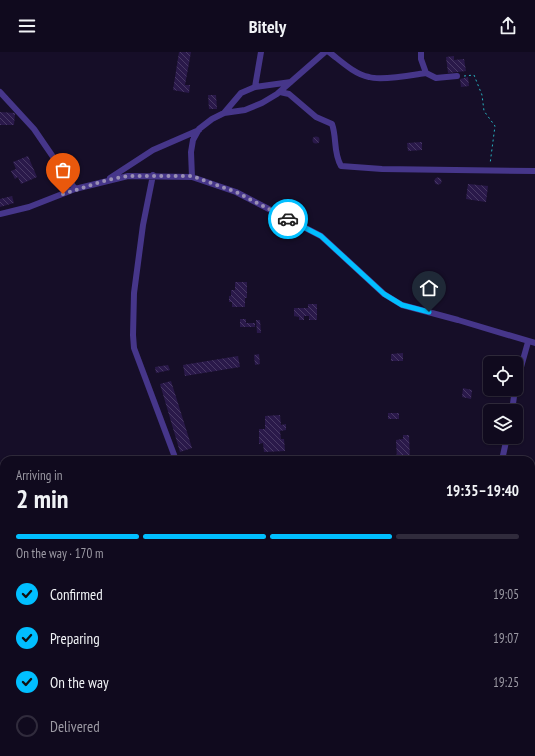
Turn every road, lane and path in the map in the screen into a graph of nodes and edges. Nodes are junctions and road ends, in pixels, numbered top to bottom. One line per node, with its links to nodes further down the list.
1 (261, 52): 8 (street)
2 (325, 52): 7 (street)
3 (329, 52): 5 (street)
4 (421, 52): 5 (street)
5 (426, 73): 6 (street)
6 (457, 76): 13 (path)
7 (291, 82): 8 (street); 10 (street)
8 (255, 87): 11 (street)
9 (0, 92): 18 (street)
10 (280, 92): 11 (street); 13 (street)
11 (224, 113): 12 (street)
12 (199, 129): 16 (street); 17 (street)
13 (485, 171): 14 (street)
14 (535, 171)
15 (153, 175): 16 (street); 17 (street); 23 (street)
16 (192, 176): 20 (street)
17 (107, 180): 18 (street)
18 (75, 189): 19 (street)
19 (0, 214)
20 (533, 343): 21 (street)
21 (523, 368)
22 (505, 444): 24 (street)
23 (174, 456)
24 (503, 456)

